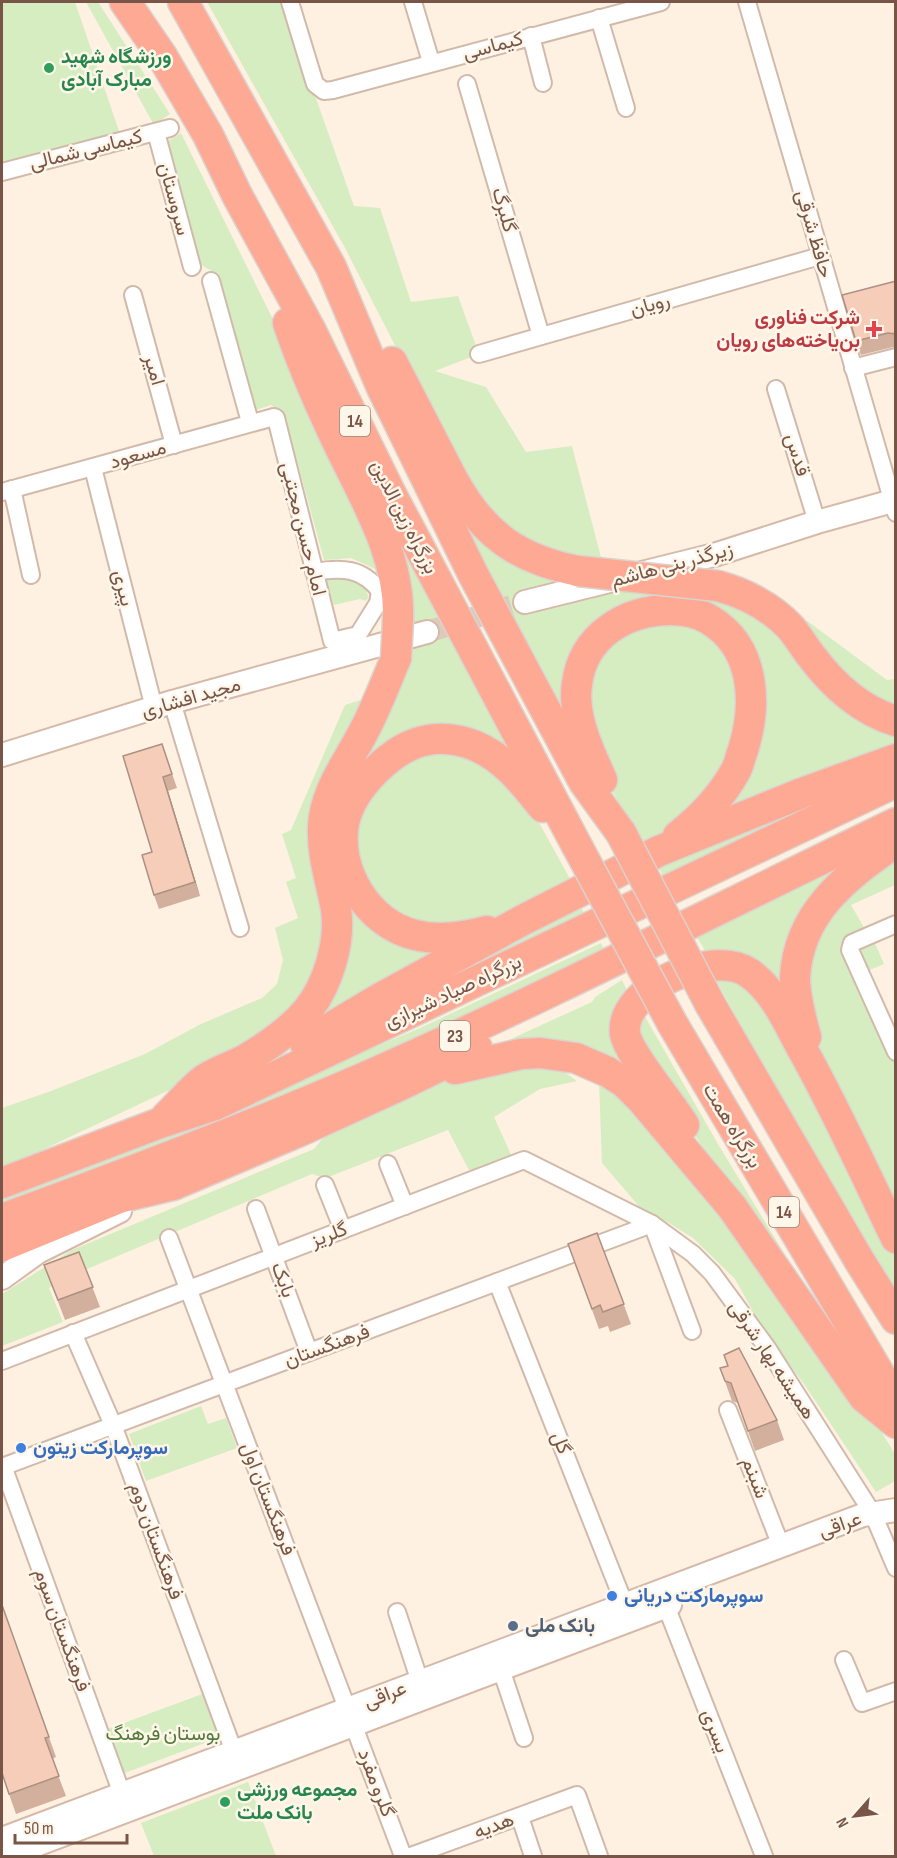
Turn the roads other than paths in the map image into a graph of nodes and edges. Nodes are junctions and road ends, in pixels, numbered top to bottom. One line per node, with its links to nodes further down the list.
1 (125, 2): 15 (highway, بزرگراه زین الدین / 14)
2 (183, 2): 18 (highway, بزرگراه زین الدین / 14)
3 (290, 2): 9 (street, کیماسی)
4 (413, 2): 9 (street)
5 (747, 2): 16 (street, حافظ شرقی)
6 (652, 3): 7 (street, کیماسی)
7 (599, 18): 8 (street, کیماسی); 12 (street)
8 (531, 36): 9 (street, کیماسی); 10 (street)
9 (431, 62)
10 (543, 83)
11 (467, 84): 21 (street, گلبرگ)
12 (626, 108)
13 (163, 130): 14 (street, کیماسی شمالی); 17 (street, سروستان)
14 (2, 172)
15 (237, 195): 37 (highway, bridge); 46 (highway, بزرگراه زین الدین / 14)
16 (820, 256): 21 (street, رویان); 24 (street, حافظ شرقی)
17 (192, 267)
18 (331, 267): 39 (highway, bridge); 44 (highway, بزرگراه زین الدین / 14)
19 (211, 281): 27 (street)
20 (133, 295): 28 (street, امیر)
21 (541, 336): 22 (street, رویان)
22 (479, 354)
23 (896, 357): 24 (street)
24 (853, 368): 31 (street, حافظ شرقی)
25 (776, 389): 32 (street, قدس)
26 (275, 417): 27 (street, مسعود); 33 (street, امام حسن مجتبی)
27 (250, 422): 28 (street, مسعود)
28 (174, 445): 29 (street, مسعود)
29 (93, 468): 30 (street, مسعود); 38 (street, پیری)
30 (7, 490): 34 (street)
31 (894, 505): 32 (main road)
32 (817, 522): 35 (main road, زیرگذر بنی هاشم)
33 (314, 572): 33 (street, امام حسن مجتبی)
34 (31, 575)
35 (525, 602)
36 (427, 632): 37 (main road, مجید افشاری)
37 (389, 652): 38 (main road, مجید افشاری); 55 (highway)
38 (163, 705): 40 (main road, مجید افشاری); 50 (street, پیری)
39 (896, 721)
40 (2, 755)
41 (896, 759): 47 (highway)
42 (896, 782): 55 (highway, بزرگراه صیاد شیرازی / 23)
43 (896, 823): 51 (highway, بزرگراه صیاد شیرازی / 23)
44 (621, 833): 47 (highway); 73 (highway, 14, bridge)
45 (896, 842): 53 (highway)
46 (577, 846): 48 (highway); 79 (highway, بزرگراه همت / 14, bridge)
47 (659, 851): 48 (highway)
48 (520, 921): 55 (highway)
49 (896, 924): 52 (street)
50 (240, 927)
51 (613, 963): 54 (highway); 63 (highway, بزرگراه صیاد شیرازی / 23)
52 (896, 1053)
53 (816, 1074): 61 (highway); 67 (highway)
54 (403, 1084): 58 (highway); 61 (highway)
55 (160, 1123): 57 (highway, بزرگراه صیاد شیرازی / 23)
56 (388, 1164): 60 (street)
57 (2, 1183)
58 (173, 1185): 68 (highway); 70 (main road)
59 (325, 1185): 65 (street)
60 (405, 1206): 64 (street, گلریز); 65 (street, گلریز)
61 (732, 1207): 81 (highway)
62 (256, 1209): 69 (street, بابک)
63 (2, 1219)
64 (652, 1224): 71 (street, فرهنگستان); 74 (street); 84 (street, همیشه بهار شرقی)
65 (343, 1230): 69 (street, گلریز)
66 (169, 1238): 72 (street, فرهنگستان اول)
67 (896, 1238)
68 (2, 1246)
69 (275, 1256): 72 (street, گلریز); 76 (street, بابک)
70 (2, 1278)
71 (497, 1282): 76 (street, فرهنگستان); 89 (street, گل)
72 (189, 1289): 75 (street, گلریز); 78 (street, فرهنگستان اول)
73 (896, 1319)
74 (692, 1331)
75 (74, 1333): 77 (street, گلریز); 82 (street, فرهنگستان دوم)
76 (309, 1352): 78 (street, فرهنگستان)
77 (2, 1361)
78 (225, 1384): 82 (street, فرهنگستان); 94 (street, فرهنگستان اول)
79 (896, 1402)
80 (728, 1410): 85 (street, شبنم)
81 (896, 1423)
82 (113, 1425): 83 (street, فرهنگستان); 96 (street, فرهنگستان دوم)
83 (2, 1467): 97 (street, فرهنگستان سوم)
84 (884, 1515): 85 (main road, عراقی); 86 (street, همیشه بهار شرقی); 87 (main road, عراقی)
85 (781, 1546): 89 (main road, عراقی)
86 (896, 1568)
87 (666, 1606): 89 (main road, عراقی); 105 (street, یسری)
88 (397, 1612): 92 (street)
89 (628, 1612): 91 (main road, عراقی); 92 (main road, عراقی)
90 (844, 1660): 93 (street)
91 (501, 1669): 94 (main road, عراقی); 95 (street)
92 (420, 1682): 94 (main road, عراقی)
93 (896, 1691)
94 (351, 1717): 96 (main road, عراقی); 100 (main road, عراقی); 101 (street, گلرو مفرد)
95 (524, 1738)
96 (234, 1752): 97 (main road, عراقی)
97 (122, 1794): 99 (main road, عراقی)
98 (520, 1816): 102 (street, هدیه); 103 (street); 104 (street, هدیه)
99 (2, 1839)
100 (7, 1857)
101 (403, 1857)
102 (411, 1857)
103 (533, 1857)
104 (599, 1857)
105 (764, 1857)

